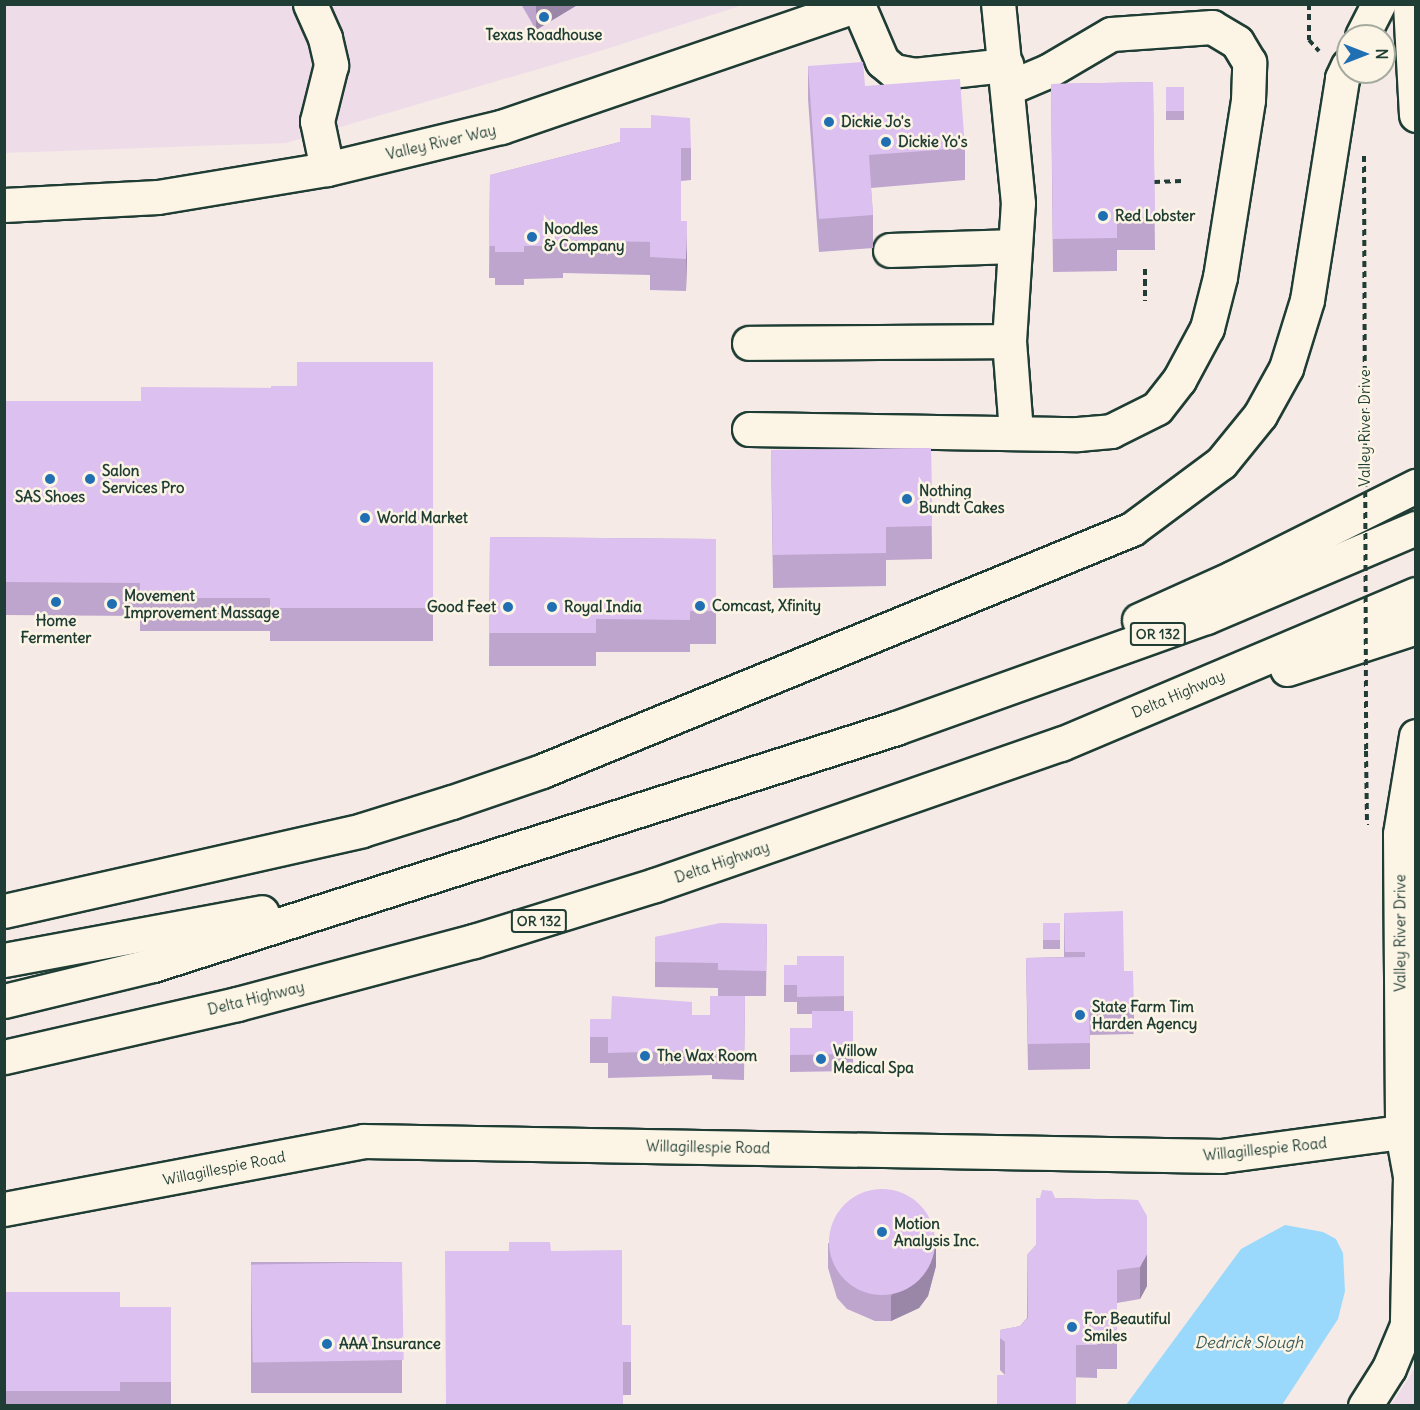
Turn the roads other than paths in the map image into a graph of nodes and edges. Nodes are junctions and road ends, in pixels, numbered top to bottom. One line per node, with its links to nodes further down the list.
1 (309, 4): 10 (main road)
2 (998, 4): 8 (main road)
3 (1378, 4): 6 (main road)
4 (1410, 4): 9 (main road)
5 (859, 5): 8 (main road); 10 (main road, Valley River Way)
6 (1368, 24)
7 (1335, 60): 26 (main road)
8 (1007, 77): 12 (main road); 17 (main road)
9 (1416, 115)
10 (327, 169): 11 (main road, Valley River Way)
11 (4, 205)
12 (1016, 246): 13 (main road); 14 (main road)
13 (890, 250)
14 (1009, 341): 15 (main road); 17 (main road)
15 (749, 343)
16 (749, 429): 17 (main road)
17 (1017, 431)
18 (1416, 486): 22 (main road)
19 (1416, 528): 22 (main road, OR 132)
20 (1416, 594): 24 (main road, Delta Highway / OR 132)
21 (1416, 627): 24 (main road)
22 (896, 728): 25 (main road, OR 132)
23 (1416, 736): 30 (main road, Valley River Drive)
24 (1061, 744): 29 (main road, Delta Highway / OR 132)
25 (412, 884): 27 (main road); 28 (main road)
26 (4, 911)
27 (4, 960)
28 (4, 1001)
29 (4, 1057)
30 (1409, 1131): 31 (main road, Willagillespie Road); 32 (main road, Valley River Drive)
31 (4, 1209)
32 (1365, 1406)

